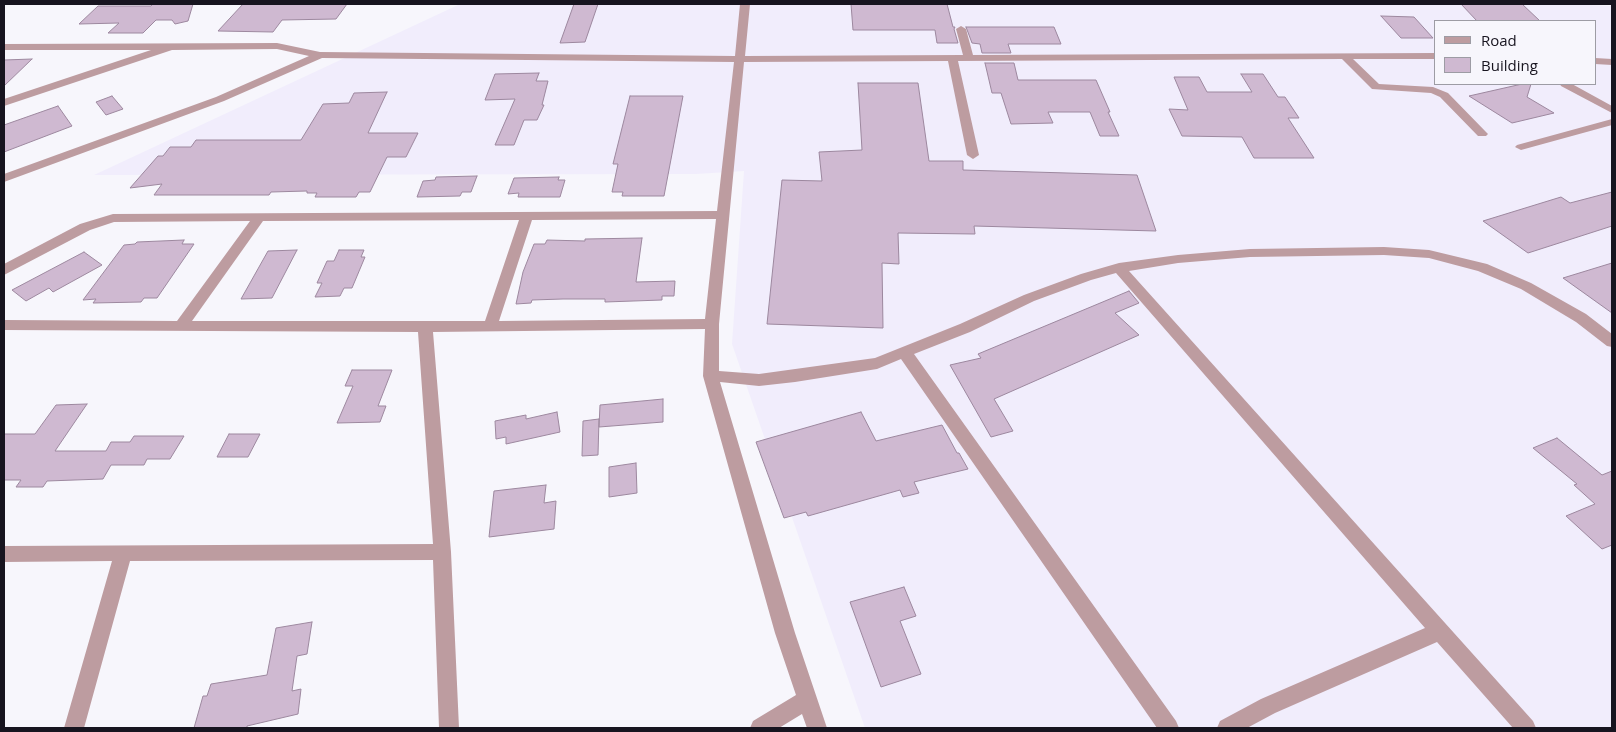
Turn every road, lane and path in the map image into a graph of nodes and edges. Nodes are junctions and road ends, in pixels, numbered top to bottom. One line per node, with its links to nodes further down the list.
1 (744, 4): 11 (street)
2 (961, 29): 10 (street)
3 (4, 47): 4 (street)
4 (110, 47): 5 (street); 14 (street)
5 (171, 47): 6 (street); 14 (street)
6 (320, 55): 11 (street); 22 (street)
7 (1434, 56): 8 (street)
8 (1344, 57): 10 (street); 19 (street)
9 (952, 58): 10 (street); 11 (street); 21 (street)
10 (969, 58)
11 (739, 59): 23 (street)
12 (1596, 61): 13 (street)
13 (1612, 62)
14 (75, 78): 16 (street)
15 (1566, 85): 17 (street)
16 (4, 103)
17 (1612, 110)
18 (1612, 122): 20 (street)
19 (1482, 134)
20 (1521, 147)
21 (973, 156)
22 (4, 178)
23 (724, 215): 25 (street); 28 (street)
24 (260, 216): 25 (street); 27 (street); 30 (street)
25 (527, 216): 31 (street)
26 (1119, 268): 33 (street); 34 (street); 39 (street)
27 (4, 270)
28 (712, 324): 31 (street); 35 (street)
29 (4, 325): 30 (street)
30 (181, 326): 32 (street)
31 (490, 326): 32 (street)
32 (425, 327): 36 (street)
33 (1612, 342)
34 (904, 352): 35 (street); 45 (street)
35 (711, 376): 40 (street)
36 (442, 552): 38 (street); 42 (street)
37 (4, 554): 38 (street)
38 (123, 554): 41 (street)
39 (1440, 631): 46 (street); 47 (street)
40 (808, 700): 43 (street); 44 (street)
41 (74, 728)
42 (449, 728)
43 (760, 728)
44 (817, 728)
45 (1169, 728)
46 (1227, 728)
47 (1526, 728)

